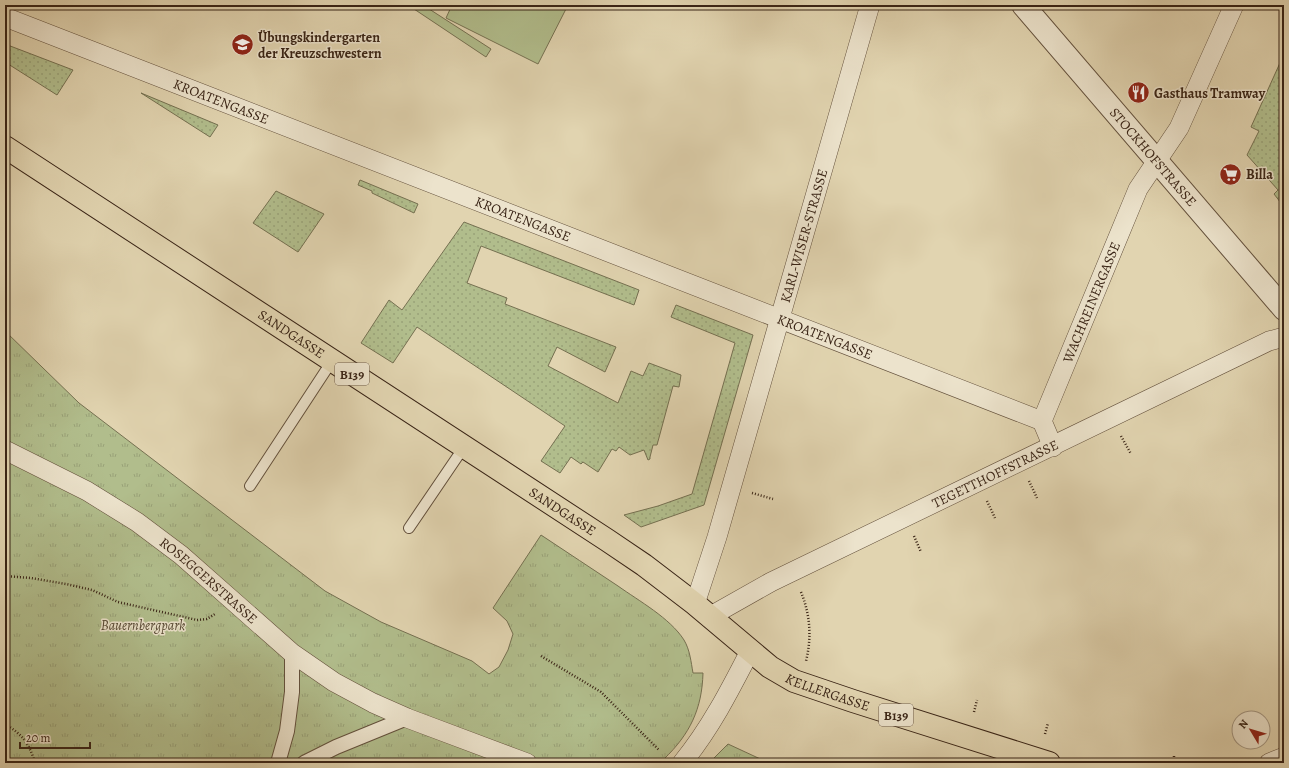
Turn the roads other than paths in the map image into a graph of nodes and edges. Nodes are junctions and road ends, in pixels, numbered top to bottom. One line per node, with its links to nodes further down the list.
1 (870, 5): 8 (street, KARL-WISER-STRASSE)
2 (1023, 5): 6 (street, STOCKHOFSTRASSE)
3 (1234, 5): 6 (street, WACHREINERGASSE)
4 (5, 17): 8 (street, KROATENGASSE)
5 (5, 147): 10 (main road, SANDGASSE / B139)
6 (1157, 161): 7 (street, STOCKHOFSTRASSE); 11 (street, WACHREINERGASSE)
7 (1284, 309)
8 (780, 319): 11 (street, KROATENGASSE); 17 (street, KARL-WISER-STRASSE)
9 (1284, 336): 13 (street, TEGETTHOFFSTRASSE)
10 (332, 361): 12 (main road, SANDGASSE / B139); 15 (lane)
11 (1042, 421): 13 (street)
12 (464, 447): 16 (lane); 17 (main road, SANDGASSE / B139)
13 (1053, 447): 17 (street, TEGETTHOFFSTRASSE)
14 (5, 450): 19 (street, ROSEGGERSTRASSE)
15 (250, 486)
16 (409, 528)
17 (702, 611): 18 (main road, KELLERGASSE / B139)
18 (750, 651): 25 (street); 26 (main road, KELLERGASSE / B139)
19 (292, 653): 20 (street, ROSEGGERSTRASSE); 22 (street)
20 (407, 718): 23 (street); 24 (street, ROSEGGERSTRASSE)
21 (1284, 757): 27 (street)
22 (278, 763)
23 (304, 763)
24 (528, 763)
25 (682, 763)
26 (1049, 763)
27 (1269, 763)

